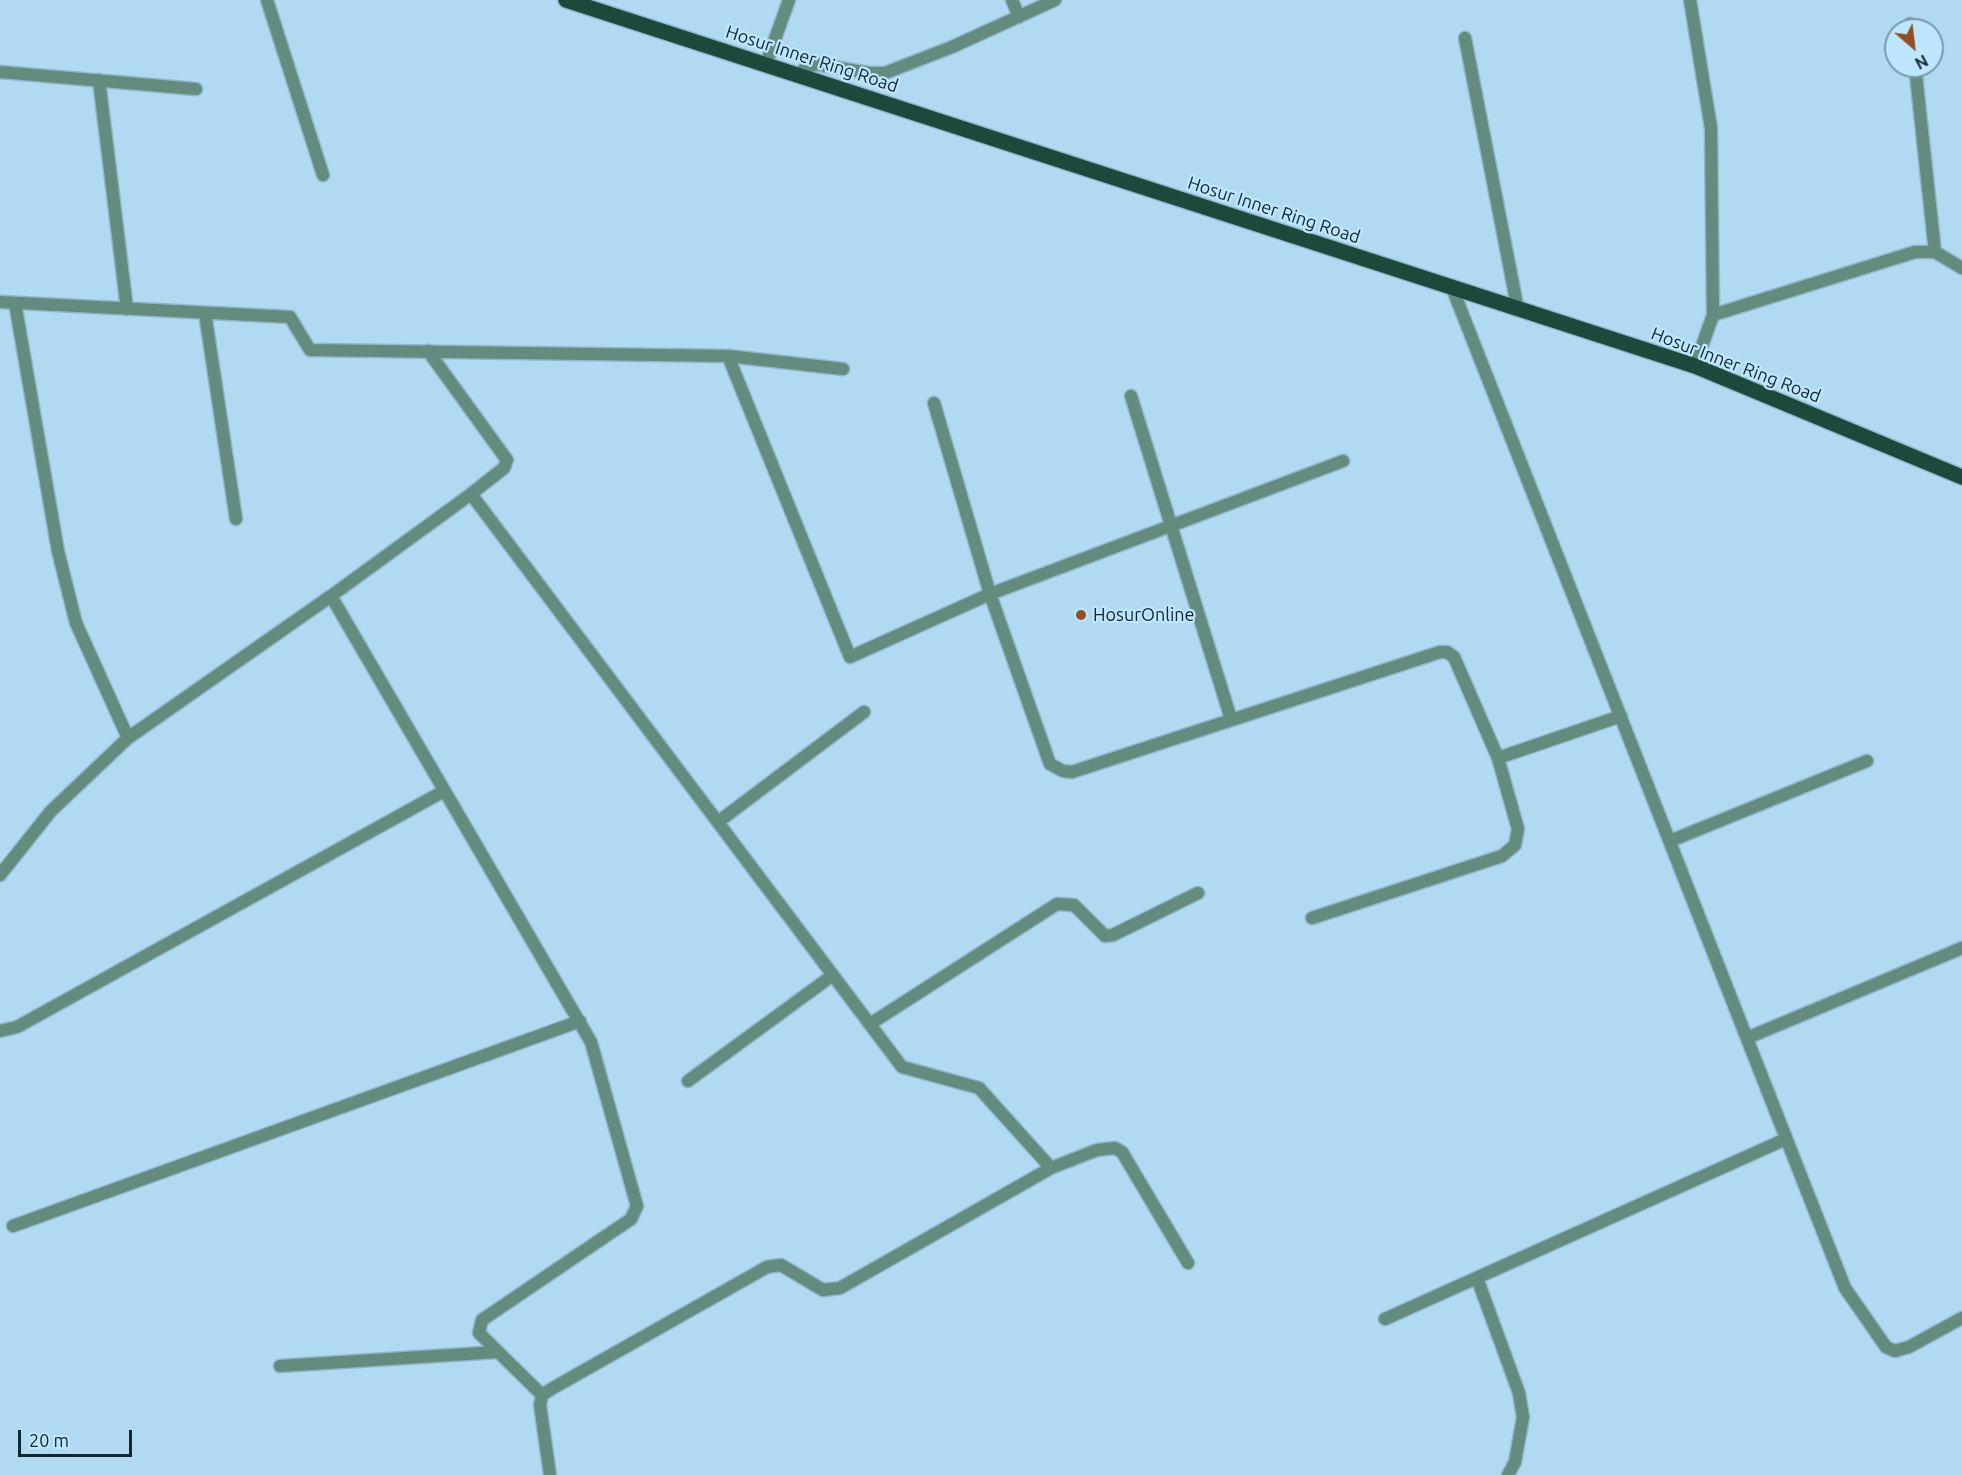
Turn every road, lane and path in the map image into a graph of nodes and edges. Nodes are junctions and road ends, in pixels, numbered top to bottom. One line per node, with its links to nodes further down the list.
1 (267, 0): 16 (street)
2 (566, 0): 7 (main road, Hosur Inner Ring Road)
3 (789, 0): 10 (street)
4 (1012, 0): 8 (street)
5 (1056, 0): 8 (street)
6 (1690, 0): 25 (street)
7 (588, 4): 10 (main road, Hosur Inner Ring Road)
8 (1019, 17): 12 (street)
9 (1465, 38): 23 (street)
10 (766, 64): 12 (main road, Hosur Inner Ring Road)
11 (0, 72): 14 (street)
12 (801, 75): 19 (main road, Hosur Inner Ring Road)
13 (1915, 78): 17 (street)
14 (99, 80): 15 (street); 22 (street)
15 (196, 88)
16 (323, 175)
17 (1935, 252): 18 (street); 25 (street)
18 (1962, 268)
19 (1453, 290): 23 (main road, Hosur Inner Ring Road); 40 (street)
20 (0, 302): 21 (street)
21 (15, 303): 22 (street); 42 (street)
22 (127, 309): 24 (street)
23 (1518, 310): 28 (main road, Hosur Inner Ring Road)
24 (205, 313): 26 (street); 35 (street)
25 (1713, 315): 28 (street)
26 (428, 351): 27 (street); 34 (street)
27 (728, 356): 29 (street); 37 (street)
28 (1695, 366): 33 (main road, Hosur Inner Ring Road)
29 (843, 369)
30 (1131, 396): 36 (street)
31 (934, 403): 37 (street)
32 (1343, 461): 36 (street)
33 (1961, 475)
34 (471, 494): 38 (street); 46 (street)
35 (236, 519)
36 (1169, 525): 37 (street); 41 (street)
37 (990, 594): 41 (street)
38 (330, 596): 42 (street); 45 (street)
39 (864, 712): 46 (street)
40 (1621, 716): 43 (street); 47 (street)
41 (1231, 718): 43 (street)
42 (128, 738): 48 (street)
43 (1498, 758): 50 (street)
44 (1867, 762): 47 (street)
45 (444, 791): 53 (street); 55 (street)
46 (718, 822): 52 (street)
47 (1670, 842): 56 (street)
48 (0, 875)
49 (1198, 893): 54 (street)
50 (1311, 918)
51 (1962, 948): 56 (street)
52 (833, 975): 54 (street); 57 (street)
53 (579, 1021): 60 (street); 65 (street)
54 (870, 1024): 59 (street)
55 (0, 1031)
56 (1747, 1038): 58 (street)
57 (688, 1081)
58 (1786, 1139): 62 (street); 63 (street)
59 (1051, 1168): 61 (street); 67 (street)
60 (12, 1226)
61 (1188, 1263)
62 (1477, 1278): 64 (street); 69 (street)
63 (1962, 1318)
64 (1385, 1319)
65 (498, 1352): 66 (street); 67 (street)
66 (280, 1366)
67 (542, 1395): 68 (street)
68 (550, 1475)
69 (1508, 1475)

